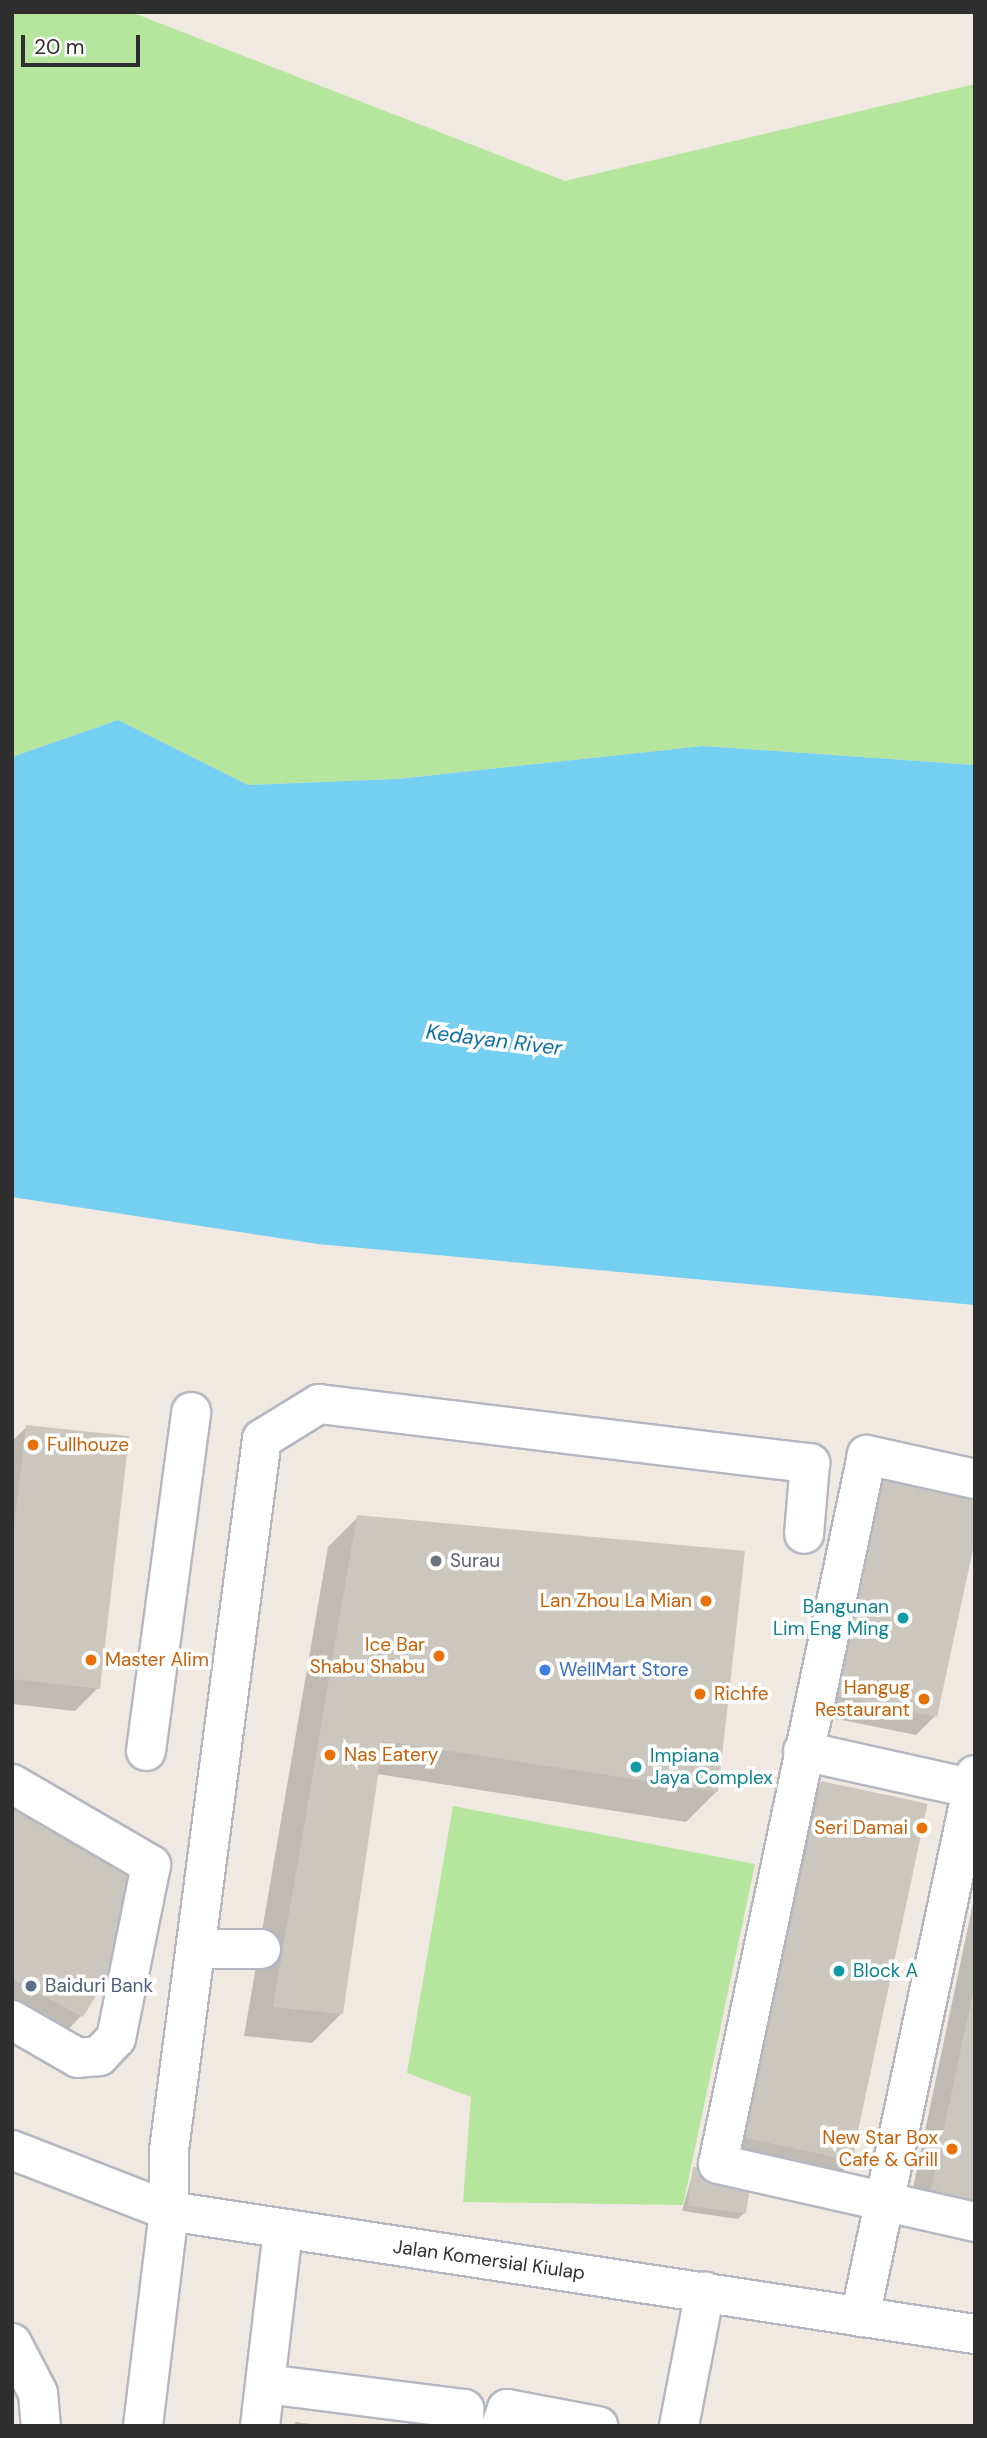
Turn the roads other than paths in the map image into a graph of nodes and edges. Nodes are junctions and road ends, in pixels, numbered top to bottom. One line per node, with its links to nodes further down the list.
1 (191, 1412): 4 (street)
2 (975, 1479): 5 (street)
3 (804, 1534): 9 (street)
4 (146, 1751)
5 (803, 1751): 7 (street); 14 (street)
6 (12, 1784): 8 (street)
7 (974, 1784): 14 (street)
8 (150, 1865): 9 (street); 12 (street)
9 (204, 1878): 10 (street)
10 (196, 1949): 11 (street); 15 (street)
11 (261, 1949)
12 (12, 2020)
13 (12, 2150): 15 (street, Jalan Komersial Kiulap)
14 (884, 2202): 16 (street); 19 (street)
15 (169, 2211): 17 (street, Jalan Komersial Kiulap); 24 (street)
16 (975, 2222)
17 (283, 2230): 18 (street, Jalan Komersial Kiulap); 22 (street)
18 (705, 2291): 19 (street, Jalan Komersial Kiulap); 29 (street)
19 (860, 2317): 20 (street, Jalan Komersial Kiulap)
20 (975, 2334)
21 (12, 2343): 23 (street)
22 (266, 2384): 25 (street); 26 (street)
23 (41, 2426)
24 (143, 2426)
25 (260, 2426)
26 (465, 2426)
27 (501, 2426): 28 (street)
28 (598, 2426)
29 (679, 2426)

